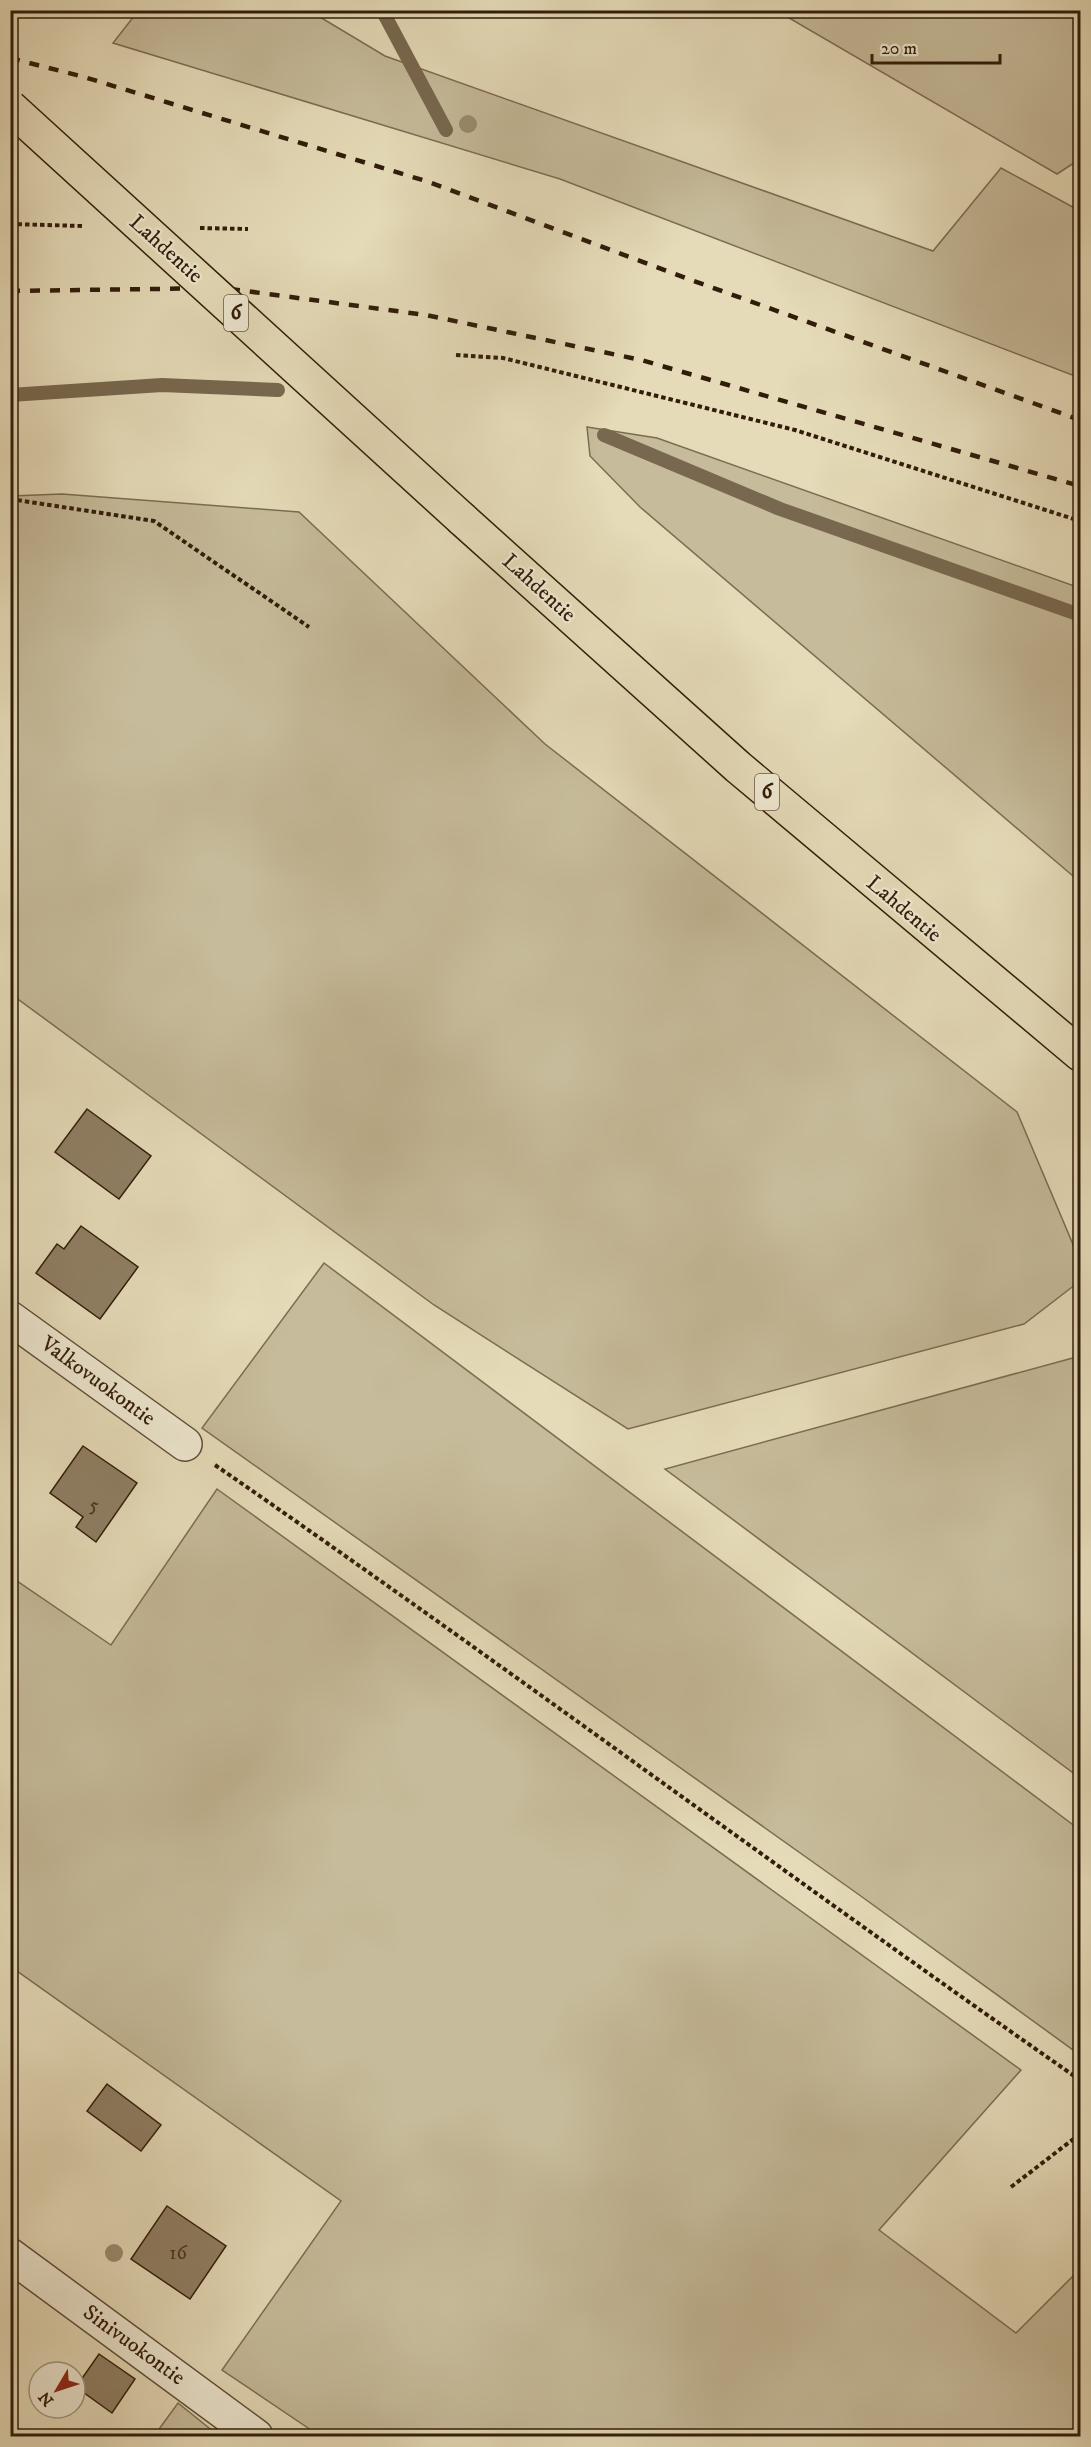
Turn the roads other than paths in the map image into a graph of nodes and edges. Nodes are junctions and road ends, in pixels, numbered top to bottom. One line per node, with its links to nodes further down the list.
1 (10, 107): 2 (highway, Lahdentie / 6, bridge)
2 (1080, 1054)
3 (10, 1318): 4 (street, Valkovuokontie)
4 (185, 1444)
5 (10, 2255): 6 (street, Sinivuokontie)
6 (256, 2436)

